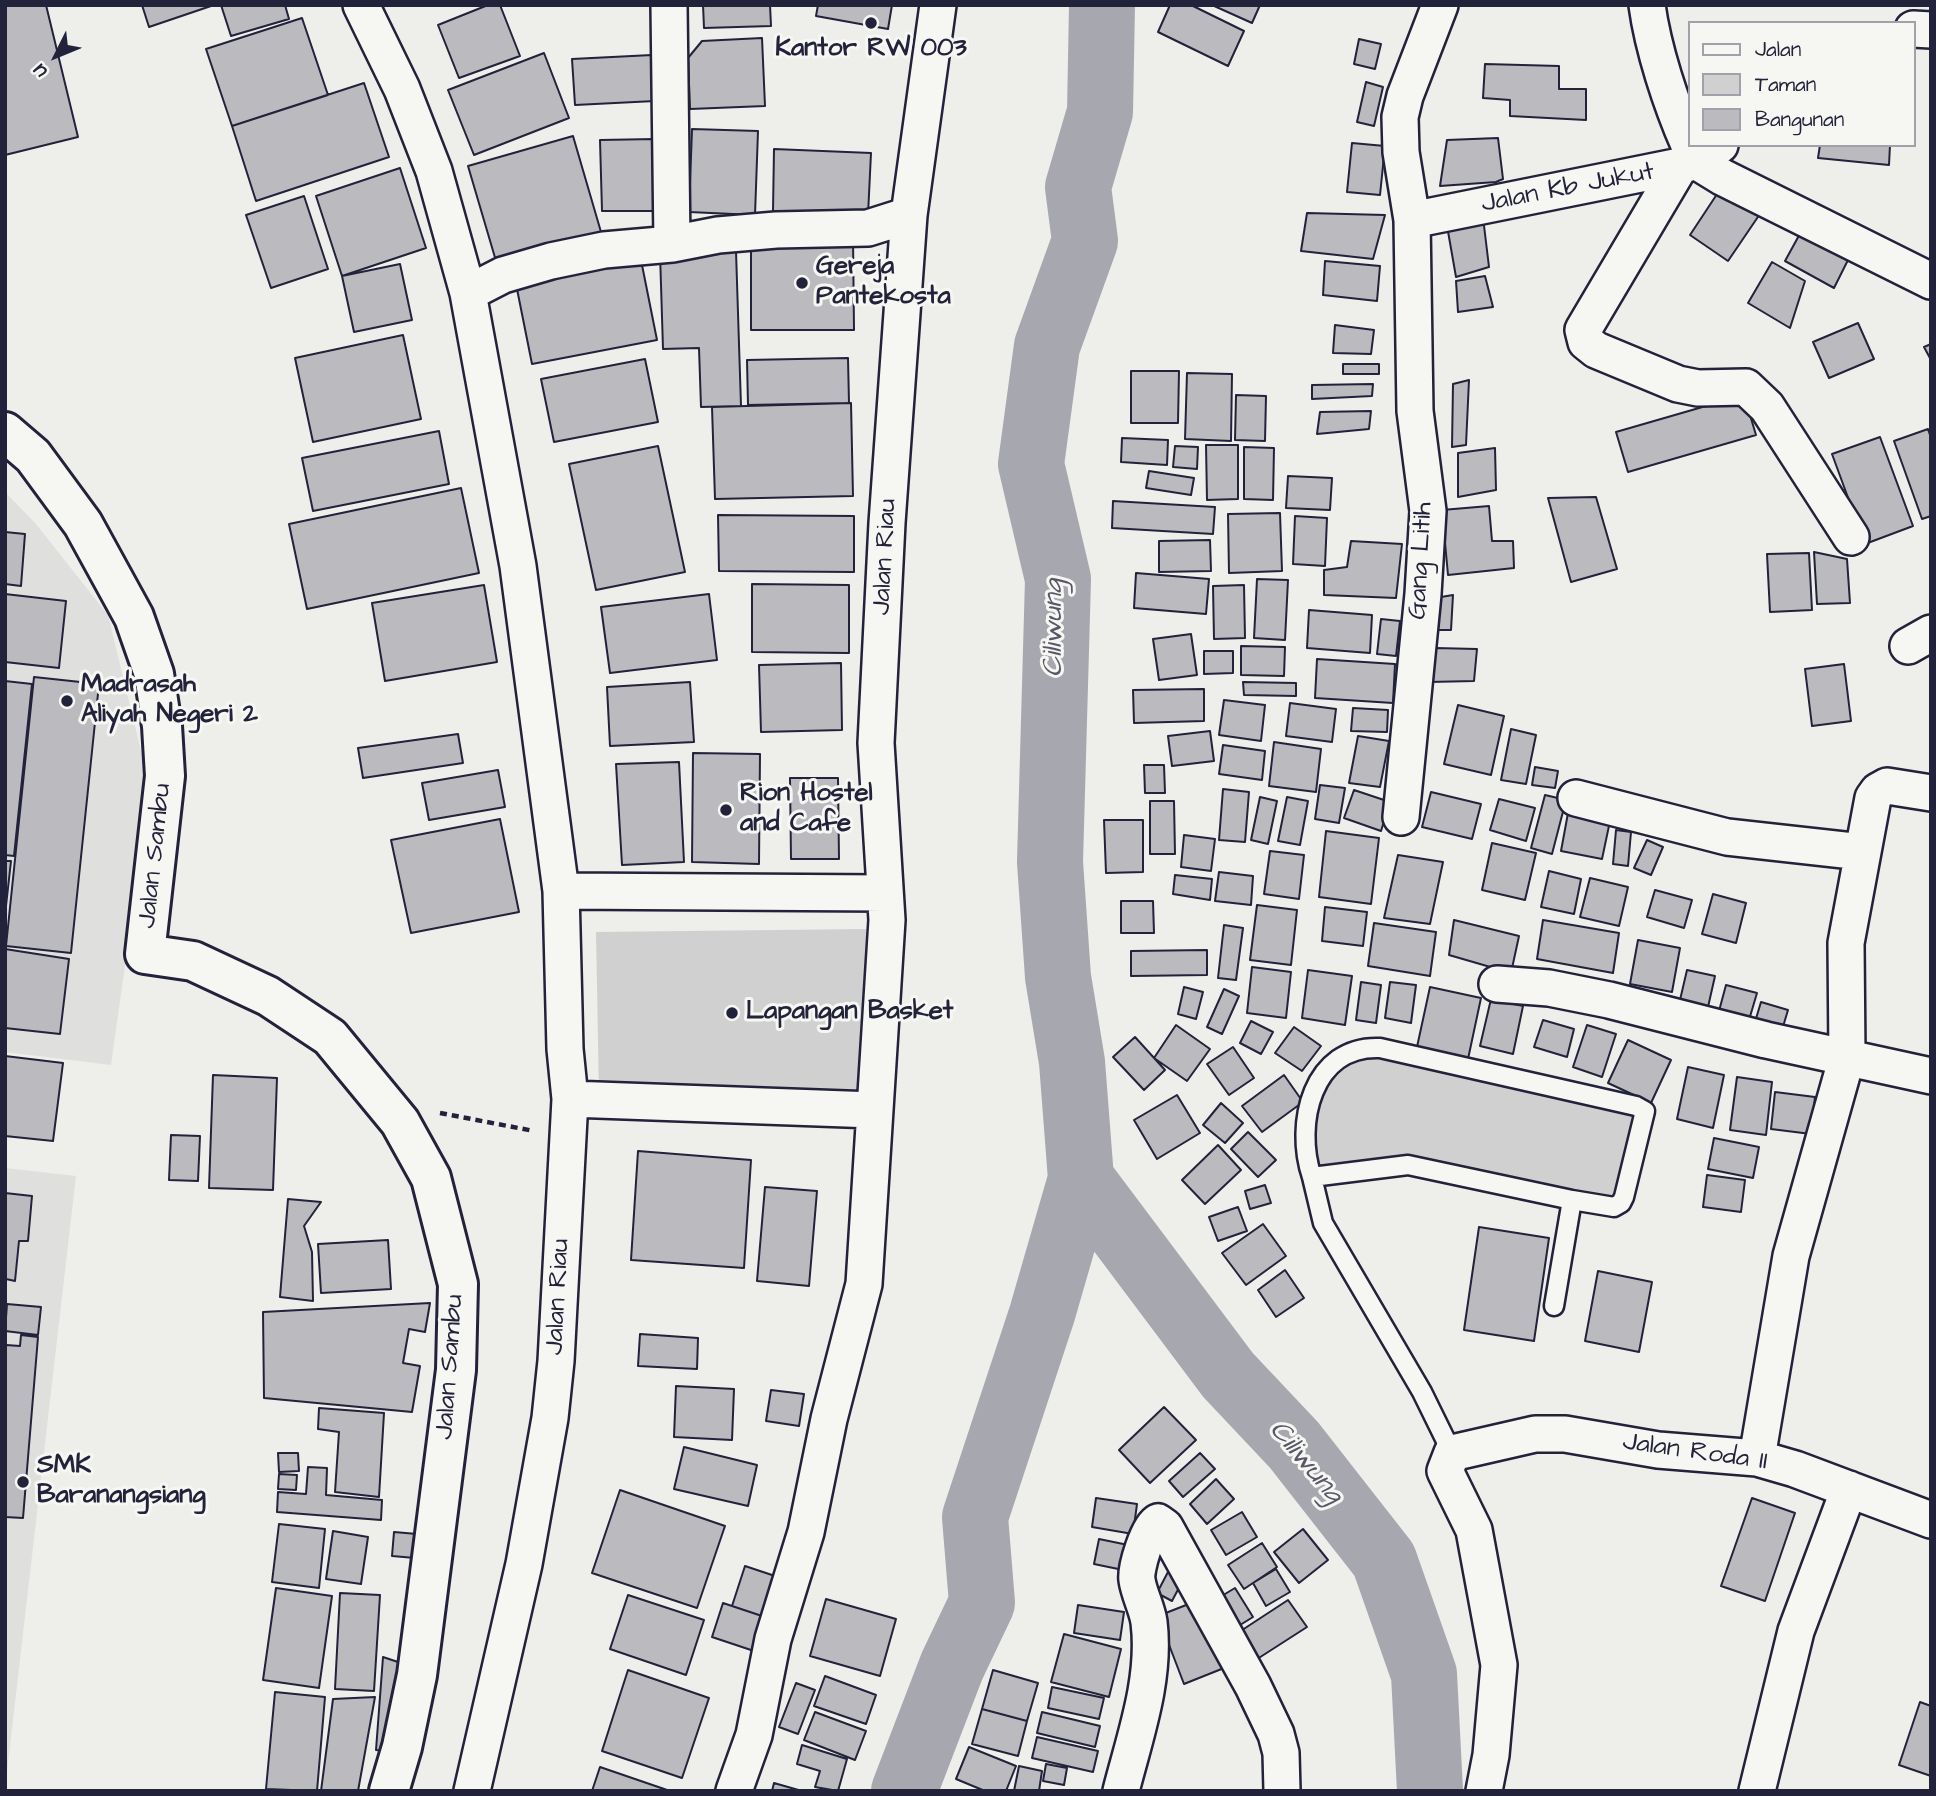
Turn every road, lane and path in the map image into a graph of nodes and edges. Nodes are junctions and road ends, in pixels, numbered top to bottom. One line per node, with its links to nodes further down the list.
1 (361, 5): 12 (street, Jalan Riau)
2 (669, 5): 10 (street)
3 (938, 5): 8 (street, Jalan Riau)
4 (1440, 5): 9 (street, Gang Litih)
5 (1647, 5): 6 (street)
6 (1688, 139)
7 (1695, 152): 9 (street, Jalan Kb Jukut); 11 (street); 14 (street)
8 (909, 215): 10 (street); 20 (street, Jalan Riau)
9 (1412, 220): 17 (street, Gang Litih)
10 (672, 244): 12 (street)
11 (1931, 281)
12 (468, 293): 19 (street, Jalan Riau)
13 (5, 432): 26 (street, Jalan Sambu)
14 (1851, 537)
15 (1931, 793): 18 (street)
16 (1576, 798): 18 (street)
17 (1401, 817)
18 (1861, 852): 22 (street)
19 (561, 891): 20 (street); 24 (street, Jalan Riau)
20 (885, 892): 25 (street, Jalan Riau)
21 (1497, 984): 22 (street)
22 (1847, 1057): 23 (street); 32 (street)
23 (1931, 1076)
24 (570, 1098): 25 (street); 27 (street, Jalan Riau)
25 (874, 1110): 37 (street, Jalan Riau)
26 (400, 1122): 27 (path); 35 (street, Jalan Sambu)
27 (567, 1133): 36 (street, Jalan Riau)
28 (1312, 1177): 29 (lane); 29 (lane); 31 (lane)
29 (1572, 1200): 30 (lane)
30 (1554, 1306)
31 (1452, 1453): 32 (street, Jalan Roda II); 40 (street)
32 (1756, 1458): 33 (street, Jalan Roda II)
33 (1849, 1489): 34 (street, Jalan Roda II); 41 (street)
34 (1931, 1520)
35 (389, 1791)
36 (472, 1791)
37 (734, 1791)
38 (1121, 1791): 39 (street)
39 (1282, 1791)
40 (1484, 1791)
41 (1757, 1791)

